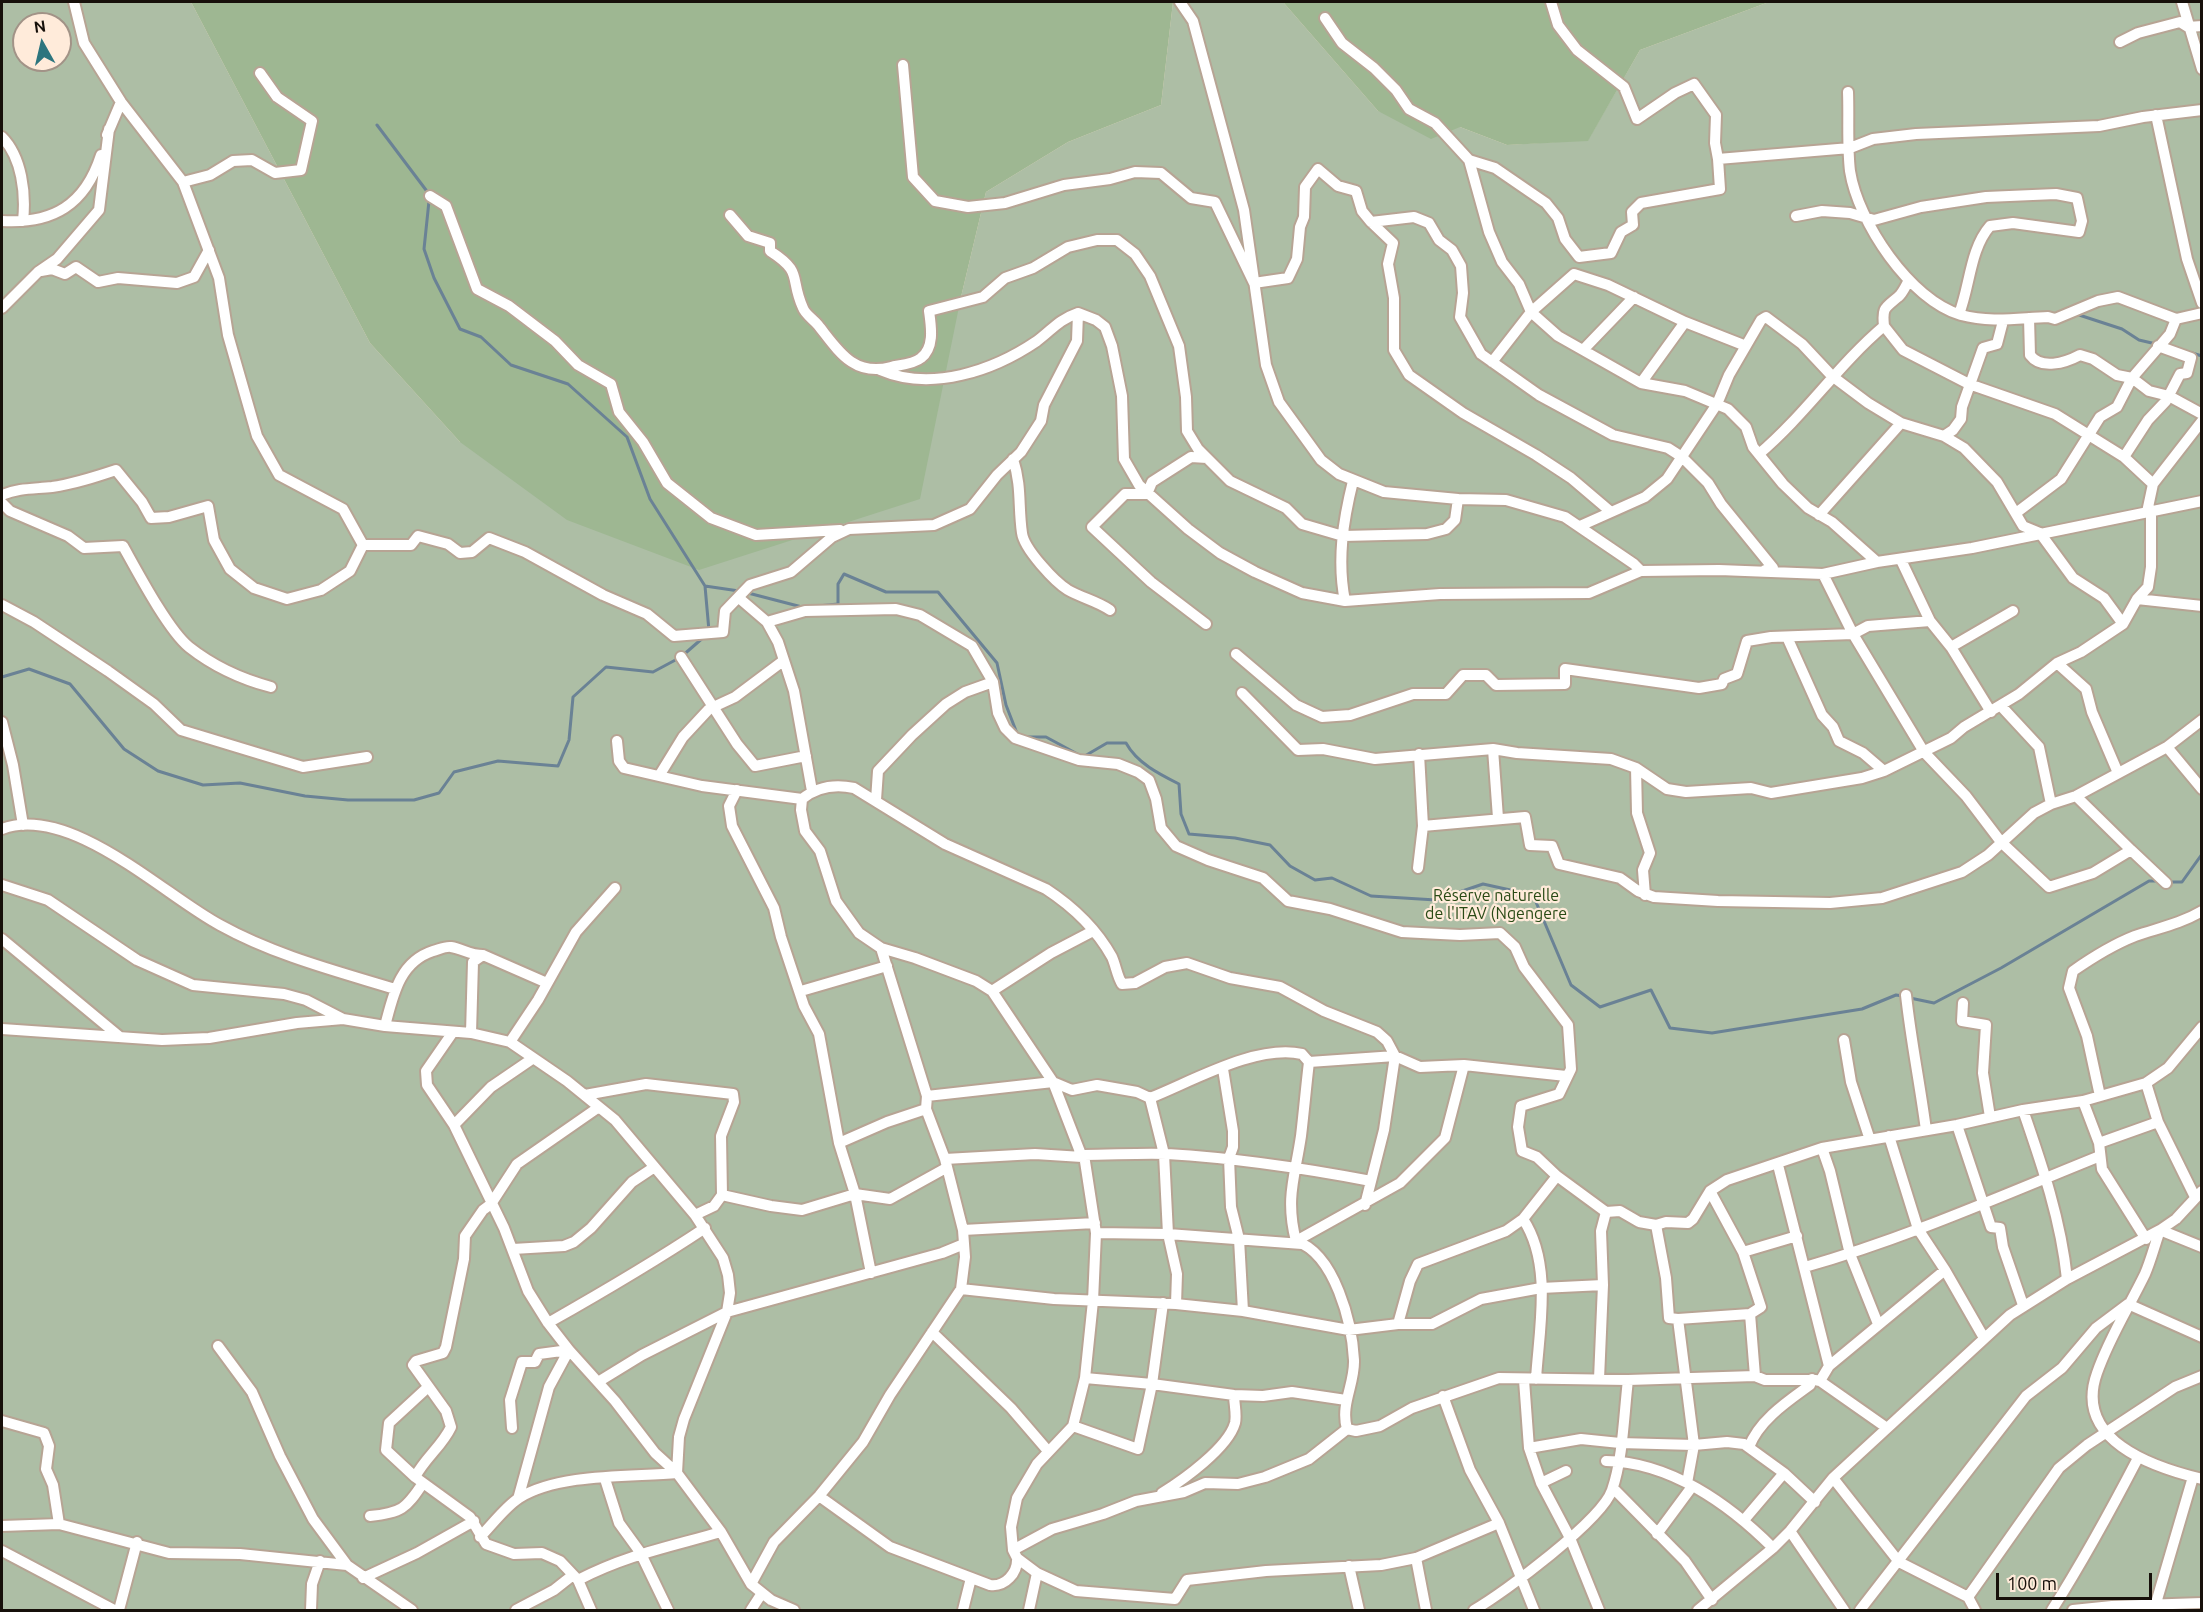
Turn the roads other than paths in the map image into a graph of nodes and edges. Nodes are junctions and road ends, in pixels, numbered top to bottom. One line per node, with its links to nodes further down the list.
1 (74, 2): 13 (street)
2 (1180, 2): 32 (street)
3 (1551, 2): 19 (street)
4 (2182, 2): 7 (street)
5 (1325, 18): 20 (street)
6 (2202, 26): 7 (street)
7 (2188, 27): 8 (street); 10 (street)
8 (2120, 42)
9 (903, 65): 32 (street)
10 (2202, 69)
11 (260, 74): 21 (street)
12 (1848, 93): 18 (street)
13 (121, 102): 16 (street); 21 (street)
14 (2202, 110): 15 (street)
15 (2156, 115): 18 (street); 34 (street)
16 (109, 129): 26 (street); 30 (street)
17 (2, 137): 26 (street)
18 (1851, 148): 19 (street); 25 (street)
19 (1718, 159): 20 (street)
20 (1469, 160): 36 (street)
21 (183, 182): 29 (street)
22 (430, 196): 78 (street)
23 (730, 214): 49 (street)
24 (1796, 216): 25 (street)
25 (1867, 218): 31 (street); 39 (street)
26 (22, 221): 27 (street)
27 (2, 222)
28 (1371, 222): 32 (street); 48 (street); 73 (street)
29 (209, 250): 30 (street); 81 (street)
30 (38, 272): 35 (street)
31 (1908, 280): 39 (street); 44 (street)
32 (1254, 283): 66 (street)
33 (1634, 297): 36 (street); 43 (street); 47 (street)
34 (2202, 303)
35 (2, 308)
36 (1531, 312): 47 (street); 48 (street)
37 (1078, 313): 49 (street); 65 (street); 68 (street)
38 (2202, 313): 41 (street)
39 (1959, 314): 42 (street)
40 (2029, 318): 41 (street); 42 (street); 51 (street)
41 (2176, 319): 45 (street)
42 (2003, 321): 53 (street)
43 (1685, 322): 46 (street); 52 (street)
44 (1884, 326): 50 (street); 53 (street)
45 (2160, 344): 51 (street); 54 (street)
46 (1746, 346): 50 (street); 55 (street)
47 (1583, 350): 52 (street)
48 (1492, 362): 62 (street)
49 (880, 370): 64 (street)
50 (1832, 376): 58 (street); 61 (street)
51 (2132, 378): 54 (street); 60 (street)
52 (1641, 383): 55 (street)
53 (1969, 384): 59 (street); 60 (street)
54 (2169, 396): 56 (street); 63 (street)
55 (1717, 404): 61 (street); 62 (street)
56 (2202, 414)
57 (2202, 421): 67 (street)
58 (1901, 423): 59 (street); 76 (street)
59 (1944, 436): 75 (street)
60 (2090, 436): 63 (street); 75 (street)
61 (1759, 454): 76 (street)
62 (1683, 457): 73 (street); 85 (street)
63 (2124, 457): 67 (street)
64 (1207, 458): 68 (street); 80 (street)
65 (1013, 459): 78 (street); 92 (street)
66 (1353, 481): 70 (street); 80 (street)
67 (2153, 484): 74 (street)
68 (1147, 494): 89 (street); 96 (street)
69 (2, 495): 81 (street)
70 (1458, 499): 77 (street); 80 (street)
71 (2202, 501): 74 (street)
72 (2, 503): 106 (street)
73 (1611, 512): 77 (street)
74 (2149, 512): 79 (street); 88 (street)
75 (2016, 513): 79 (street)
76 (1819, 515): 83 (street)
77 (1580, 526): 84 (street)
78 (849, 529): 87 (street)
79 (2040, 533): 82 (street); 97 (street)
80 (1343, 536): 89 (street)
81 (363, 545): 87 (street)
82 (1900, 560): 83 (street); 95 (street)
83 (1876, 562): 86 (street)
84 (1641, 571): 85 (street); 89 (street)
85 (1761, 572): 86 (street)
86 (1822, 574): 98 (street)
87 (739, 598): 94 (street)
88 (2137, 599): 91 (street); 97 (street)
89 (1345, 601)
90 (2, 606): 118 (street)
91 (2202, 606)
92 (1110, 610)
93 (2013, 611): 100 (street)
94 (767, 621): 103 (street); 105 (street)
95 (1930, 621): 98 (street); 100 (street)
96 (1206, 624)
97 (2123, 624): 104 (street)
98 (1852, 634): 99 (street); 115 (street)
99 (1788, 637): 101 (street); 120 (street)
100 (1951, 647): 109 (street)
101 (1236, 654)
102 (681, 657): 108 (street)
103 (783, 661): 108 (street); 117 (street)
104 (2057, 663): 109 (street); 121 (street)
105 (993, 682): 128 (street); 167 (street)
106 (271, 687)
107 (1242, 693): 116 (street)
108 (714, 704): 117 (street); 122 (street)
109 (1996, 709): 115 (street); 129 (street)
110 (2202, 720): 113 (street)
111 (2, 722): 131 (street)
112 (617, 741): 122 (street)
113 (2166, 747): 121 (street); 123 (street)
114 (1493, 748): 116 (street); 119 (street); 130 (street)
115 (1924, 752): 120 (street); 134 (street)
116 (1419, 754): 132 (street)
117 (806, 756): 125 (street)
118 (368, 757)
119 (1636, 768): 120 (street); 140 (street)
120 (1884, 771)
121 (2118, 773): 126 (street)
122 (659, 776): 124 (street)
123 (2202, 789)
124 (737, 790): 127 (street); 149 (street)
125 (812, 790): 127 (street); 128 (street)
126 (2076, 796): 129 (street); 135 (street)
127 (802, 799): 144 (street)
128 (876, 800): 142 (street)
129 (2051, 804): 134 (street)
130 (1498, 818): 132 (street); 140 (street)
131 (23, 825): 133 (street); 148 (street)
132 (1423, 826): 136 (street)
133 (2, 829)
134 (2001, 842): 135 (street); 140 (street)
135 (2131, 850): 137 (street)
136 (1418, 868)
137 (2166, 883)
138 (2, 885): 153 (street)
139 (615, 888): 147 (street)
140 (1645, 894)
141 (2202, 911): 172 (street)
142 (1093, 931): 150 (street); 162 (street)
143 (2, 939): 159 (street)
144 (881, 948): 146 (street); 150 (street)
145 (483, 955): 147 (street); 148 (street); 158 (street)
146 (887, 966): 149 (street); 171 (street)
147 (547, 983): 161 (street)
148 (395, 989): 154 (street)
149 (801, 991): 185 (street)
150 (992, 991): 168 (street)
151 (1906, 995): 182 (street)
152 (1963, 1003): 178 (street)
153 (343, 1019): 154 (street); 159 (street)
154 (385, 1026): 157 (street)
155 (2202, 1027): 169 (street)
156 (2, 1029): 159 (street)
157 (453, 1032): 158 (street); 180 (street)
158 (471, 1033): 161 (street)
159 (120, 1037)
160 (1844, 1040): 184 (street)
161 (510, 1042): 163 (street)
162 (1395, 1056): 164 (street); 165 (street); 198 (street)
163 (532, 1059): 170 (street); 180 (street)
164 (1309, 1062): 166 (street); 194 (street)
165 (1464, 1065): 167 (street); 205 (street)
166 (1223, 1068): 173 (street); 191 (street)
167 (1566, 1076): 196 (street)
168 (1053, 1082): 171 (street); 173 (street); 189 (street)
169 (2146, 1083): 172 (street); 179 (street)
170 (585, 1095): 175 (street); 202 (street)
171 (927, 1096): 176 (street)
172 (2100, 1096): 174 (street)
173 (1150, 1098): 188 (street)
174 (2083, 1101): 177 (street); 186 (street)
175 (599, 1107): 195 (street); 204 (street)
176 (926, 1109): 185 (street); 192 (street)
177 (2023, 1110): 178 (street); 197 (street)
178 (1990, 1117): 181 (street)
179 (2158, 1122): 186 (street); 201 (street)
180 (454, 1125): 204 (street)
181 (1957, 1125): 182 (street); 203 (street)
182 (1926, 1130): 183 (street)
183 (1890, 1136): 184 (street); 212 (street)
184 (1870, 1140): 187 (street)
185 (839, 1143): 200 (street)
186 (2099, 1143): 190 (street)
187 (1822, 1148): 193 (street); 225 (street)
188 (1164, 1154): 189 (street); 191 (street); 215 (street)
189 (1083, 1156): 192 (street); 211 (street)
190 (2100, 1156): 197 (street); 218 (street)
191 (1229, 1158): 194 (street); 217 (street)
192 (946, 1164): 200 (street); 213 (street)
193 (1778, 1165): 199 (street); 216 (street)
194 (1294, 1166): 198 (street); 219 (street)
195 (653, 1168): 207 (street); 223 (street)
196 (1557, 1176): 206 (street); 208 (street)
197 (2046, 1178): 203 (street); 229 (street)
198 (1371, 1181): 205 (street)
199 (1710, 1191): 209 (street); 224 (street)
200 (855, 1194): 202 (street); 228 (street)
201 (2198, 1194): 214 (street)
202 (722, 1195): 207 (street)
203 (1981, 1203): 212 (street); 237 (street)
204 (491, 1204): 223 (street); 262 (street)
205 (1365, 1205): 219 (street)
206 (1606, 1212): 209 (street); 230 (street)
207 (695, 1215): 210 (street)
208 (1523, 1219): 231 (street); 243 (street)
209 (1656, 1225): 241 (street)
210 (705, 1228): 239 (street); 242 (street)
211 (1095, 1228): 213 (street); 215 (street); 233 (street)
212 (1918, 1229): 225 (street); 227 (street)
213 (963, 1230): 220 (street)
214 (2160, 1230): 218 (street); 222 (street); 236 (street)
215 (1168, 1234): 217 (street); 235 (street)
216 (1797, 1236): 224 (street); 226 (street)
217 (1239, 1239): 221 (street); 238 (street)
218 (2145, 1239): 229 (street)
219 (1296, 1241): 221 (street)
220 (964, 1244): 228 (street); 232 (street)
221 (1307, 1245): 245 (street)
222 (2202, 1247)
223 (513, 1249): 242 (street)
224 (1743, 1252): 240 (street)
225 (1850, 1254): 226 (street); 244 (street)
226 (1805, 1267): 251 (street)
227 (1945, 1270): 244 (street); 248 (street)
228 (871, 1273): 239 (street)
229 (2067, 1279): 237 (street)
230 (1603, 1285): 231 (street); 256 (street)
231 (1541, 1288): 243 (street); 255 (street)
232 (961, 1289): 233 (street); 246 (street)
233 (1093, 1301): 234 (street); 254 (street)
234 (1163, 1303): 235 (street); 261 (street)
235 (1176, 1304): 238 (street)
236 (2128, 1304): 247 (street); 271 (street); 312 (street)
237 (2023, 1305): 248 (street)
238 (1243, 1311): 245 (street)
239 (727, 1312): 260 (street); 281 (street)
240 (1750, 1314): 241 (street); 252 (street)
241 (1678, 1319): 257 (street)
242 (548, 1323): 250 (street)
243 (1398, 1324): 245 (street)
244 (1878, 1324): 251 (street)
245 (1349, 1330): 265 (street)
246 (932, 1332): 276 (street); 291 (street)
247 (2202, 1337)
248 (1984, 1338): 269 (street)
249 (218, 1346): 313 (street)
250 (568, 1350): 260 (street); 268 (street); 292 (street)
251 (1829, 1366): 259 (street)
252 (1755, 1376): 257 (street); 259 (street)
253 (2202, 1376): 271 (street)
254 (1084, 1378): 261 (street); 267 (street)
255 (1530, 1379): 256 (street); 264 (street); 275 (street)
256 (1599, 1379): 258 (street)
257 (1687, 1379): 258 (street); 273 (street)
258 (1628, 1380): 272 (street)
259 (1816, 1380): 269 (street); 274 (street)
260 (598, 1382): 281 (street)
261 (1152, 1384): 263 (street); 267 (street)
262 (427, 1388): 286 (street); 286 (street)
263 (1234, 1395): 265 (street); 290 (street)
264 (1443, 1396): 270 (street); 297 (street)
265 (1346, 1400): 270 (street)
266 (2, 1421): 298 (street)
267 (1073, 1426): 276 (street)
268 (512, 1428)
269 (1887, 1428): 283 (street)
270 (1347, 1429): 290 (street)
271 (2106, 1434): 277 (street); 322 (street)
272 (1620, 1443): 273 (street); 275 (street); 279 (street)
273 (1694, 1445): 274 (street); 288 (street)
274 (1749, 1447): 282 (street)
275 (1529, 1449): 287 (street)
276 (1048, 1451): 309 (street)
277 (2138, 1458): 284 (street); 347 (street)
278 (1606, 1461): 279 (street)
279 (1618, 1461): 288 (street); 289 (street)
280 (1566, 1471): 287 (street)
281 (677, 1473): 285 (street); 301 (street)
282 (1784, 1473): 293 (street); 295 (street)
283 (1833, 1478): 293 (street); 312 (street)
284 (2197, 1478): 324 (street)
285 (606, 1479): 292 (street); 308 (street)
286 (419, 1480): 294 (street); 296 (street)
287 (1541, 1483): 304 (street)
288 (1689, 1485): 295 (street); 302 (street)
289 (1613, 1488): 302 (street); 304 (street)
290 (1159, 1495): 309 (street)
291 (819, 1496): 318 (street); 320 (street)
292 (518, 1499): 303 (street)
293 (1815, 1502): 300 (street)
294 (370, 1516)
295 (1744, 1520): 306 (street)
296 (474, 1521): 303 (street); 316 (street)
297 (1499, 1522): 310 (street); 319 (street)
298 (59, 1524): 299 (street); 305 (street)
299 (2, 1526)
300 (1790, 1531): 306 (street); 344 (street)
301 (720, 1532): 308 (street); 320 (street)
302 (1657, 1534): 323 (street)
303 (480, 1537): 317 (street)
304 (1570, 1538): 319 (street); 342 (street)
305 (136, 1542): 311 (street); 329 (street)
306 (1773, 1548): 323 (street)
307 (2, 1551): 329 (street)
308 (640, 1552): 317 (street); 333 (street)
309 (1015, 1554): 315 (street); 318 (street)
310 (1416, 1558): 314 (street); 339 (street)
311 (320, 1562): 313 (street); 330 (street)
312 (1899, 1562): 322 (street); 345 (street)
313 (347, 1565): 316 (street)
314 (1349, 1566): 326 (street); 338 (street)
315 (1037, 1573): 326 (street); 337 (street)
316 (363, 1578): 328 (street)
317 (576, 1578): 331 (street); 332 (street)
318 (971, 1578): 336 (street)
319 (1520, 1580): 340 (street); 341 (street)
320 (751, 1584): 321 (street)
321 (762, 1593): 334 (street); 335 (street)
322 (1968, 1597): 346 (street)
323 (1712, 1600): 343 (street)
324 (2156, 1603): 327 (street); 348 (street)
325 (2202, 1603): 327 (street)
326 (1174, 1605)
327 (2188, 1606)
328 (410, 1610)
329 (116, 1611)
330 (311, 1611)
331 (516, 1611)
332 (591, 1611)
333 (668, 1611)
334 (751, 1611)
335 (794, 1611)
336 (963, 1611)
337 (1029, 1611)
338 (1359, 1611)
339 (1426, 1611)
340 (1474, 1611)
341 (1534, 1611)
342 (1599, 1611)
343 (1698, 1611)
344 (1844, 1611)
345 (1860, 1611)
346 (1975, 1611)
347 (2052, 1611)
348 (2073, 1611)

